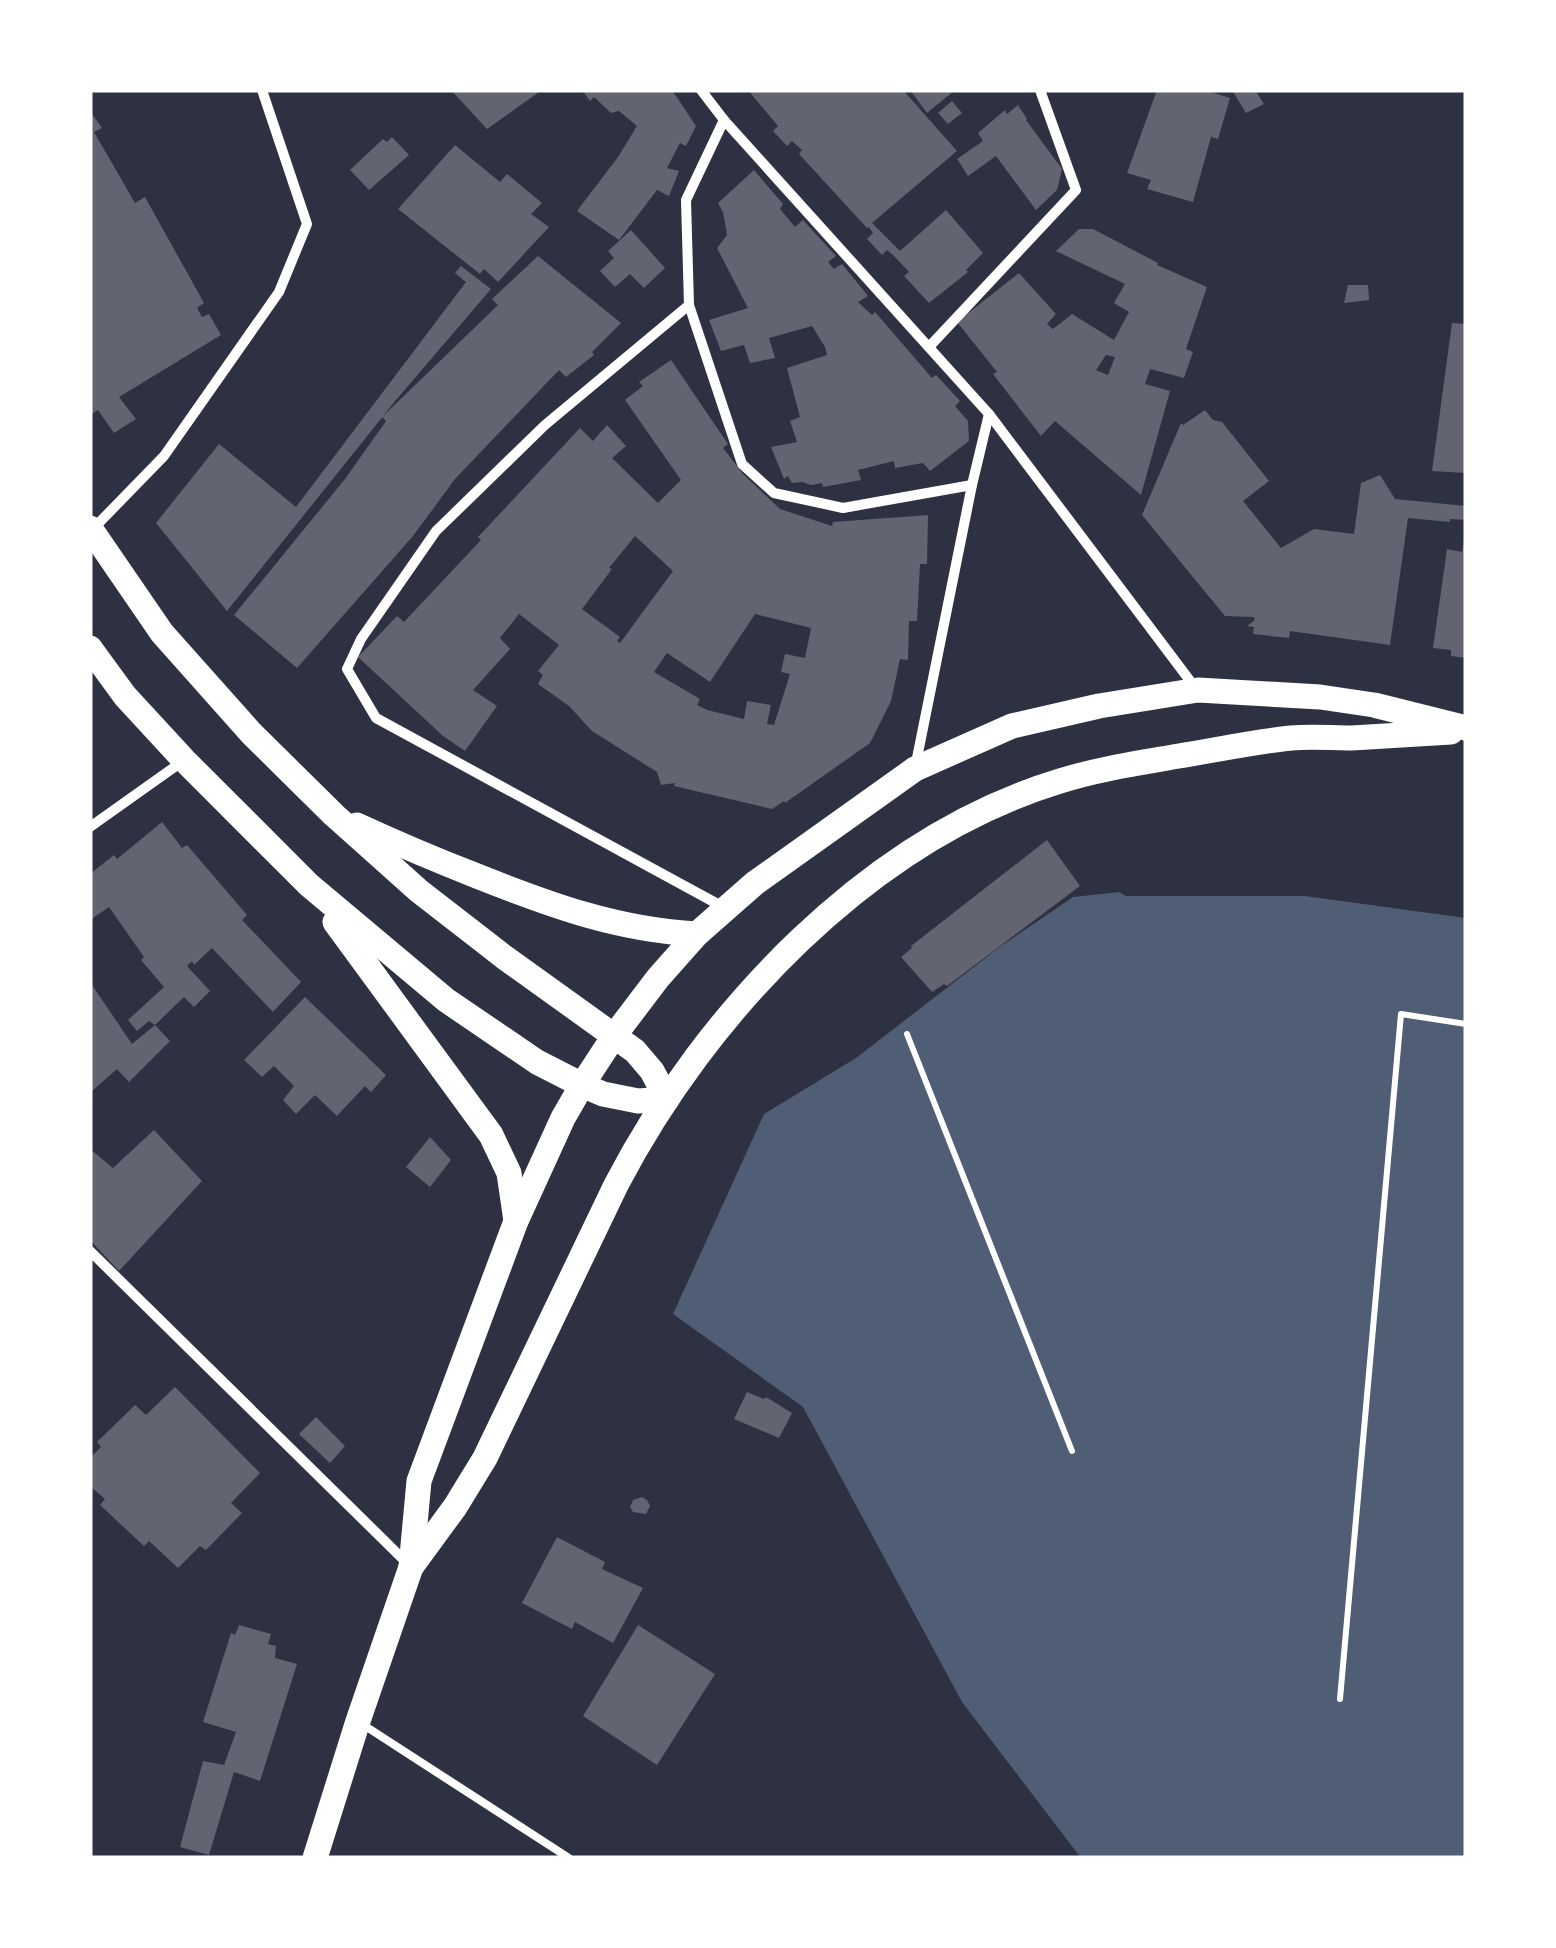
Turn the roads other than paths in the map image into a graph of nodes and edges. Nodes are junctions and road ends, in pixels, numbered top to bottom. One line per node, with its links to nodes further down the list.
1 (262, 90): 9 (street)
2 (701, 90): 4 (street)
3 (1040, 90): 6 (street)
4 (724, 120): 5 (street); 6 (street)
5 (689, 305): 8 (street); 18 (street)
6 (929, 347): 7 (street)
7 (988, 414): 8 (street); 11 (street)
8 (972, 485): 14 (street)
9 (91, 529): 15 (main road)
10 (90, 648): 13 (main road)
11 (1198, 690): 12 (main road); 14 (main road)
12 (1466, 730): 22 (main road)
13 (184, 760): 16 (street); 17 (main road)
14 (915, 769): 18 (main road)
15 (334, 815): 19 (main road); 20 (main road)
16 (90, 827)
17 (309, 885): 21 (main road); 23 (main road)
18 (725, 908): 19 (main road)
19 (698, 934): 20 (main road)
20 (614, 1036): 21 (main road); 22 (main road)
21 (582, 1085): 22 (main road); 23 (main road)
22 (668, 1099): 25 (main road)
23 (516, 1221): 25 (main road)
24 (90, 1251): 25 (street)
25 (411, 1567): 26 (main road)
26 (358, 1721): 27 (main road); 28 (lane)
27 (315, 1858)
28 (568, 1858)

